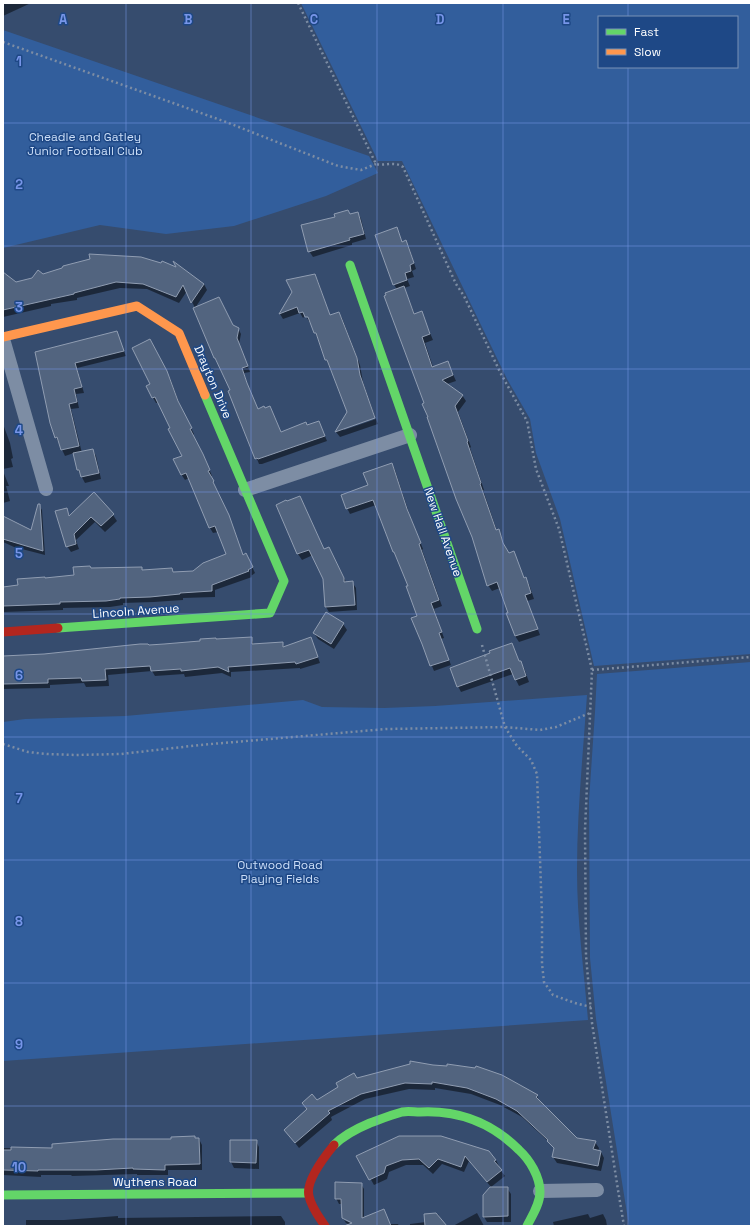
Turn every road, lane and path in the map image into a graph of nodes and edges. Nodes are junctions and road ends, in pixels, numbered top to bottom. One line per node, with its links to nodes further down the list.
1 (298, 3): 3 (path)
2 (3, 42): 3 (path)
3 (376, 164): 13 (path)
4 (350, 265): 6 (street, New Hall Avenue)
5 (3, 338): 7 (street); 8 (street, Drayton Drive)
6 (410, 435): 8 (street); 10 (street, New Hall Avenue)
7 (46, 489)
8 (245, 490): 9 (street, Drayton Drive)
9 (270, 613): 11 (street, Lincoln Avenue)
10 (477, 629): 15 (path)
11 (3, 632)
12 (751, 657): 13 (path)
13 (592, 670): 14 (path)
14 (590, 713): 15 (path); 17 (path)
15 (505, 727): 16 (path); 17 (path)
16 (3, 744)
17 (591, 1007): 24 (path)
18 (597, 1190): 19 (street)
19 (540, 1191): 20 (street); 23 (street)
20 (308, 1193): 21 (street, Wythens Road); 22 (street)
21 (3, 1195)
22 (325, 1226)
23 (527, 1226)
24 (624, 1226)

